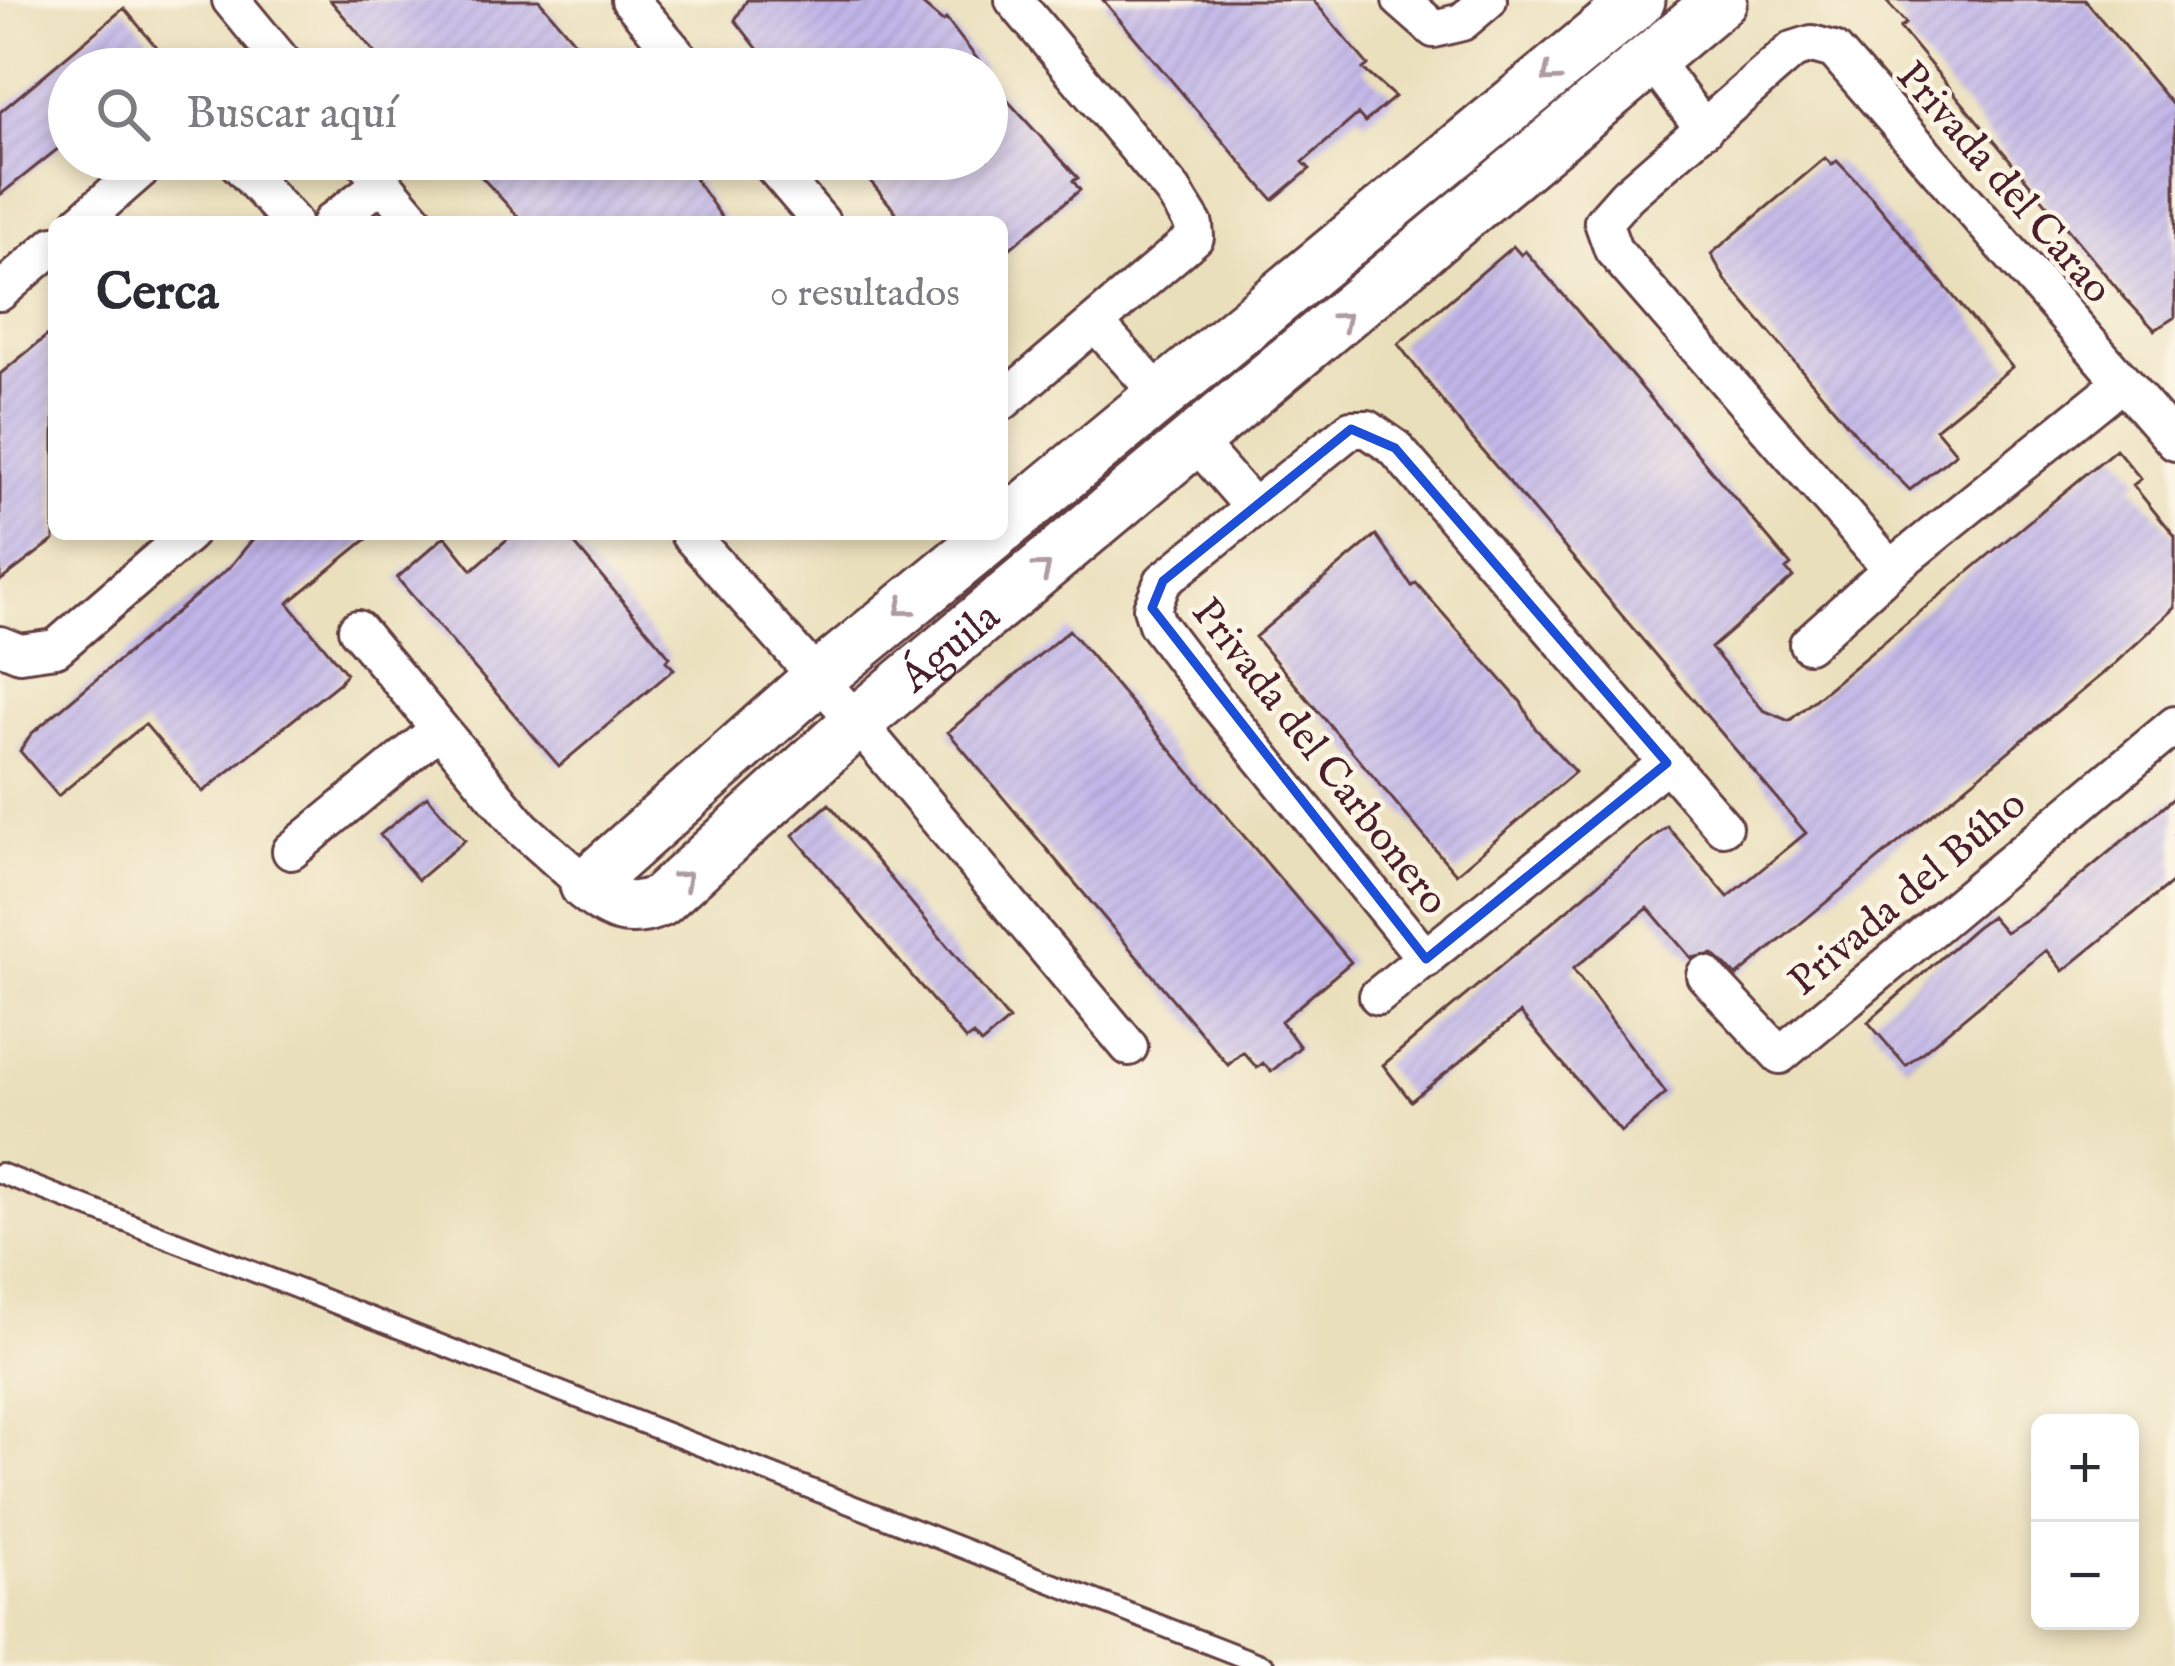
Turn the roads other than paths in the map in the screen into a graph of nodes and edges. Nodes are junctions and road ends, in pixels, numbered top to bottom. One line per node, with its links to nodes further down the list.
1 (231, 0): 8 (street)
2 (630, 0): 9 (street)
3 (1015, 0): 24 (street)
4 (1401, 0): 5 (street)
5 (1487, 0)
6 (1721, 0): 10 (street, Águila)
7 (1615, 8): 27 (street, one-way to 27)
8 (270, 48)
9 (671, 48)
10 (1652, 59): 11 (street); 29 (street, Águila, one-way to 10)
11 (1704, 129): 25 (street, Privada del Carao); 35 (street, Privada del Carao)
12 (129, 180): 17 (street)
13 (253, 180): 18 (street)
14 (365, 180): 19 (street)
15 (380, 180): 20 (street)
16 (785, 180): 21 (street)
17 (87, 216)
18 (286, 216)
19 (336, 216)
20 (411, 216)
21 (816, 216)
22 (48, 250): 23 (street)
23 (0, 292)
24 (1095, 323): 26 (street); 27 (street)
25 (2120, 384): 28 (street, Privada del Carao); 35 (street)
26 (1008, 397)
27 (1162, 397): 31 (street)
28 (2175, 442)
29 (1197, 443): 30 (street); 40 (street, Águila, one-way to 29)
30 (1253, 507): 43 (street, Privada del Carbonero); 47 (street, Privada del Carbonero)
31 (1008, 522)
32 (181, 540): 38 (street)
33 (694, 540): 39 (street)
34 (987, 540): 39 (street, Águila, one-way to 39)
35 (1892, 568): 37 (street)
36 (357, 629): 42 (street)
37 (1808, 644)
38 (7, 656)
39 (816, 680): 40 (street); 46 (street, Águila)
40 (857, 722): 46 (street, Águila, one-way to 40); 50 (street)
41 (2175, 725): 48 (street, Privada del Búho)
42 (437, 731): 45 (street); 46 (street)
43 (1667, 763): 44 (street, Privada del Carbonero); 47 (street, Privada del Carbonero)
44 (1723, 827)
45 (291, 850)
46 (586, 885)
47 (1426, 959): 49 (street, Privada del Carbonero)
48 (1705, 975)
49 (1378, 996)
50 (1129, 1047)
51 (0, 1173): 52 (lane)
52 (1265, 1666)

